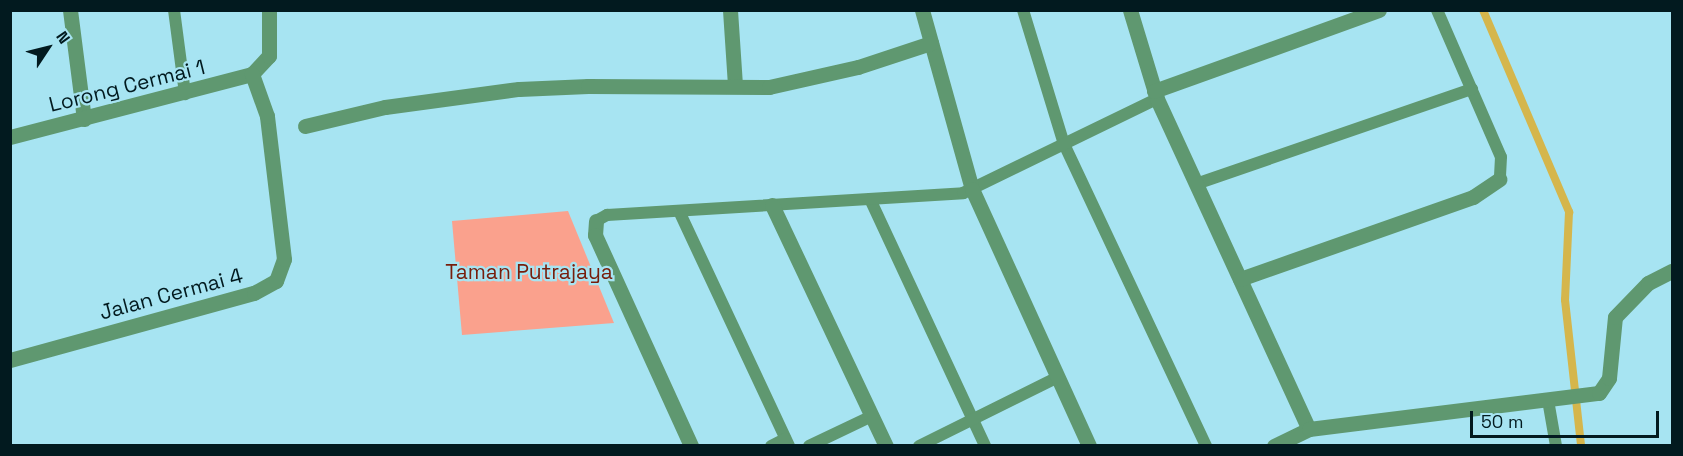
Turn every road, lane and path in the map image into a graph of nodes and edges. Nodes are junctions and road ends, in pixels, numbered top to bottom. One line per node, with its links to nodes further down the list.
1 (70, 10): 16 (street)
2 (174, 10): 14 (lane)
3 (269, 10): 11 (street)
4 (730, 10): 12 (street)
5 (922, 10): 10 (street)
6 (1023, 10): 19 (lane)
7 (1130, 10): 15 (street)
8 (1379, 10): 15 (street)
9 (1437, 10): 13 (lane)
10 (931, 43): 12 (street); 22 (street)
11 (252, 75): 14 (street, Lorong Cermai 1); 29 (street, Jalan Cermai 4)
12 (735, 85): 17 (street)
13 (1472, 89): 20 (lane); 21 (lane)
14 (185, 93): 16 (street, Lorong Cermai 1)
15 (1156, 95): 19 (lane); 21 (street)
16 (84, 118): 18 (street, Lorong Cermai 1)
17 (305, 126)
18 (10, 137)
19 (1064, 144): 22 (lane); 43 (lane)
20 (1500, 179): 28 (street)
21 (1196, 184): 28 (street)
22 (972, 189): 23 (lane); 30 (street)
23 (870, 199): 24 (lane); 33 (lane)
24 (772, 205): 25 (lane); 32 (street)
25 (679, 211): 26 (lane); 35 (lane)
26 (596, 220): 36 (street)
27 (1672, 271): 31 (street)
28 (1240, 279): 34 (street)
29 (10, 360)
30 (1058, 377): 33 (lane); 42 (street)
31 (1555, 399): 34 (street); 45 (lane)
32 (872, 416): 38 (lane); 39 (street)
33 (973, 419): 40 (lane); 41 (lane)
34 (1309, 429): 44 (street)
35 (787, 442): 37 (lane)
36 (686, 445)
37 (771, 446)
38 (809, 446)
39 (886, 446)
40 (919, 446)
41 (985, 446)
42 (1089, 446)
43 (1206, 446)
44 (1274, 446)
45 (1556, 446)

